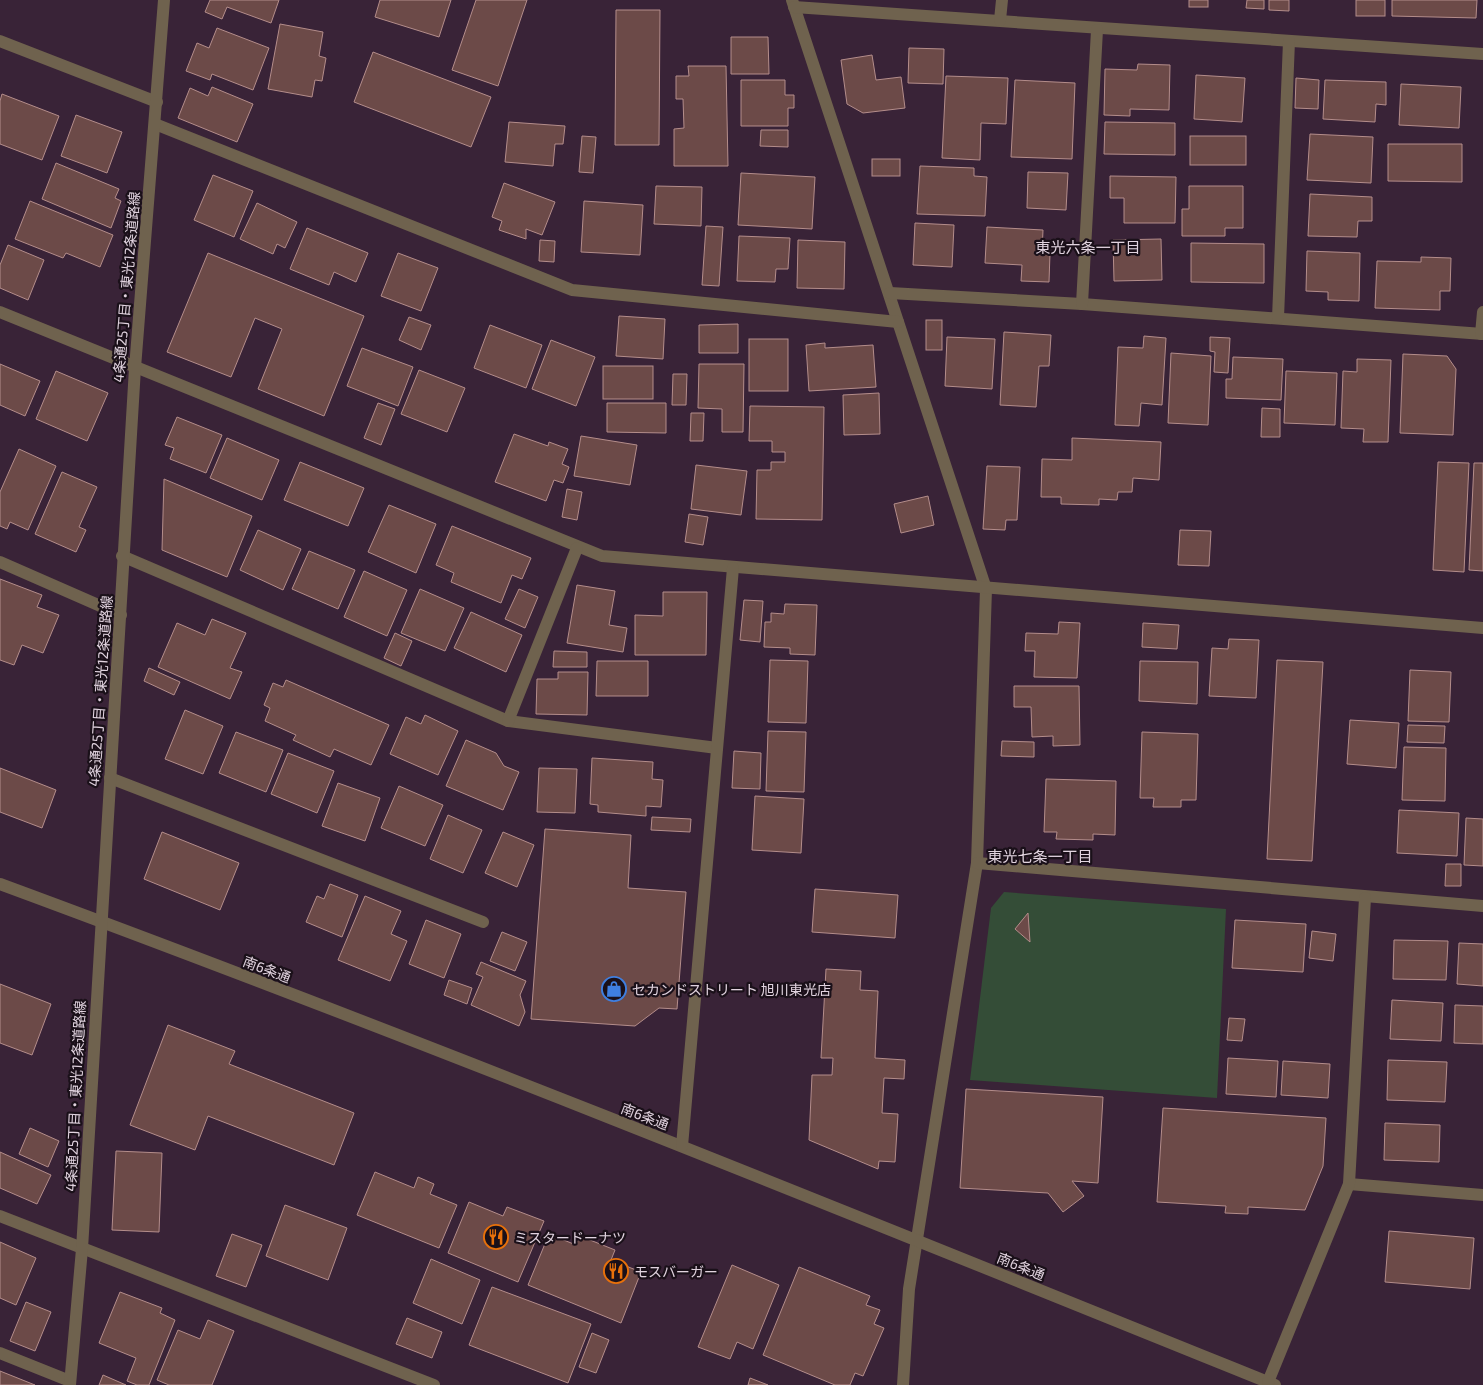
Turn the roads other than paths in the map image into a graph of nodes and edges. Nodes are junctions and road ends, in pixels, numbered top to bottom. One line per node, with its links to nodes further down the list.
1 (164, 0): 9 (street, 4条通25丁目・東光12条道路線)
2 (1002, 0): 4 (street)
3 (793, 4): 4 (street); 11 (street)
4 (1000, 20): 5 (street)
5 (1097, 30): 7 (street); 12 (street)
6 (0, 41): 9 (street)
7 (1289, 41): 8 (street); 15 (street)
8 (1483, 54)
9 (156, 102): 10 (street, 4条通25丁目・東光12条道路線)
10 (155, 124): 16 (street); 18 (street, 4条通25丁目・東光12条道路線)
11 (890, 293): 12 (street); 16 (street)
12 (1082, 304): 15 (street)
13 (0, 312): 18 (street)
14 (1483, 312): 17 (street)
15 (1278, 318): 17 (street)
16 (898, 322): 23 (street)
17 (1482, 334)
18 (135, 368): 19 (street); 20 (street, 4条通25丁目・東光12条道路線)
19 (577, 548): 22 (street); 26 (street)
20 (122, 556): 24 (street, 4条通25丁目・東光12条道路線); 26 (street)
21 (0, 562): 24 (street)
22 (734, 568): 23 (street); 27 (street)
23 (986, 589): 25 (street); 29 (street)
24 (121, 615): 28 (street, 4条通25丁目・東光12条道路線)
25 (1483, 628)
26 (508, 721): 27 (street)
27 (717, 748): 35 (street)
28 (110, 778): 33 (street, 4条通25丁目・東光12条道路線); 34 (street)
29 (976, 863): 31 (street); 39 (street)
30 (0, 884): 33 (street, 南6条通)
31 (1365, 898): 32 (street); 36 (street)
32 (1483, 906)
33 (100, 920): 35 (street, 南6条通); 40 (street, 4条通25丁目・東光12条道路線)
34 (483, 922)
35 (682, 1146): 39 (street, 南6条通)
36 (1349, 1184): 37 (street); 43 (street)
37 (1483, 1195)
38 (0, 1216): 40 (street)
39 (916, 1241): 43 (street, 南6条通); 45 (street)
40 (82, 1249): 42 (street, 4条通25丁目・東光12条道路線); 44 (street)
41 (0, 1353): 42 (street)
42 (70, 1383)
43 (1271, 1384)
44 (434, 1385)
45 (903, 1385)

